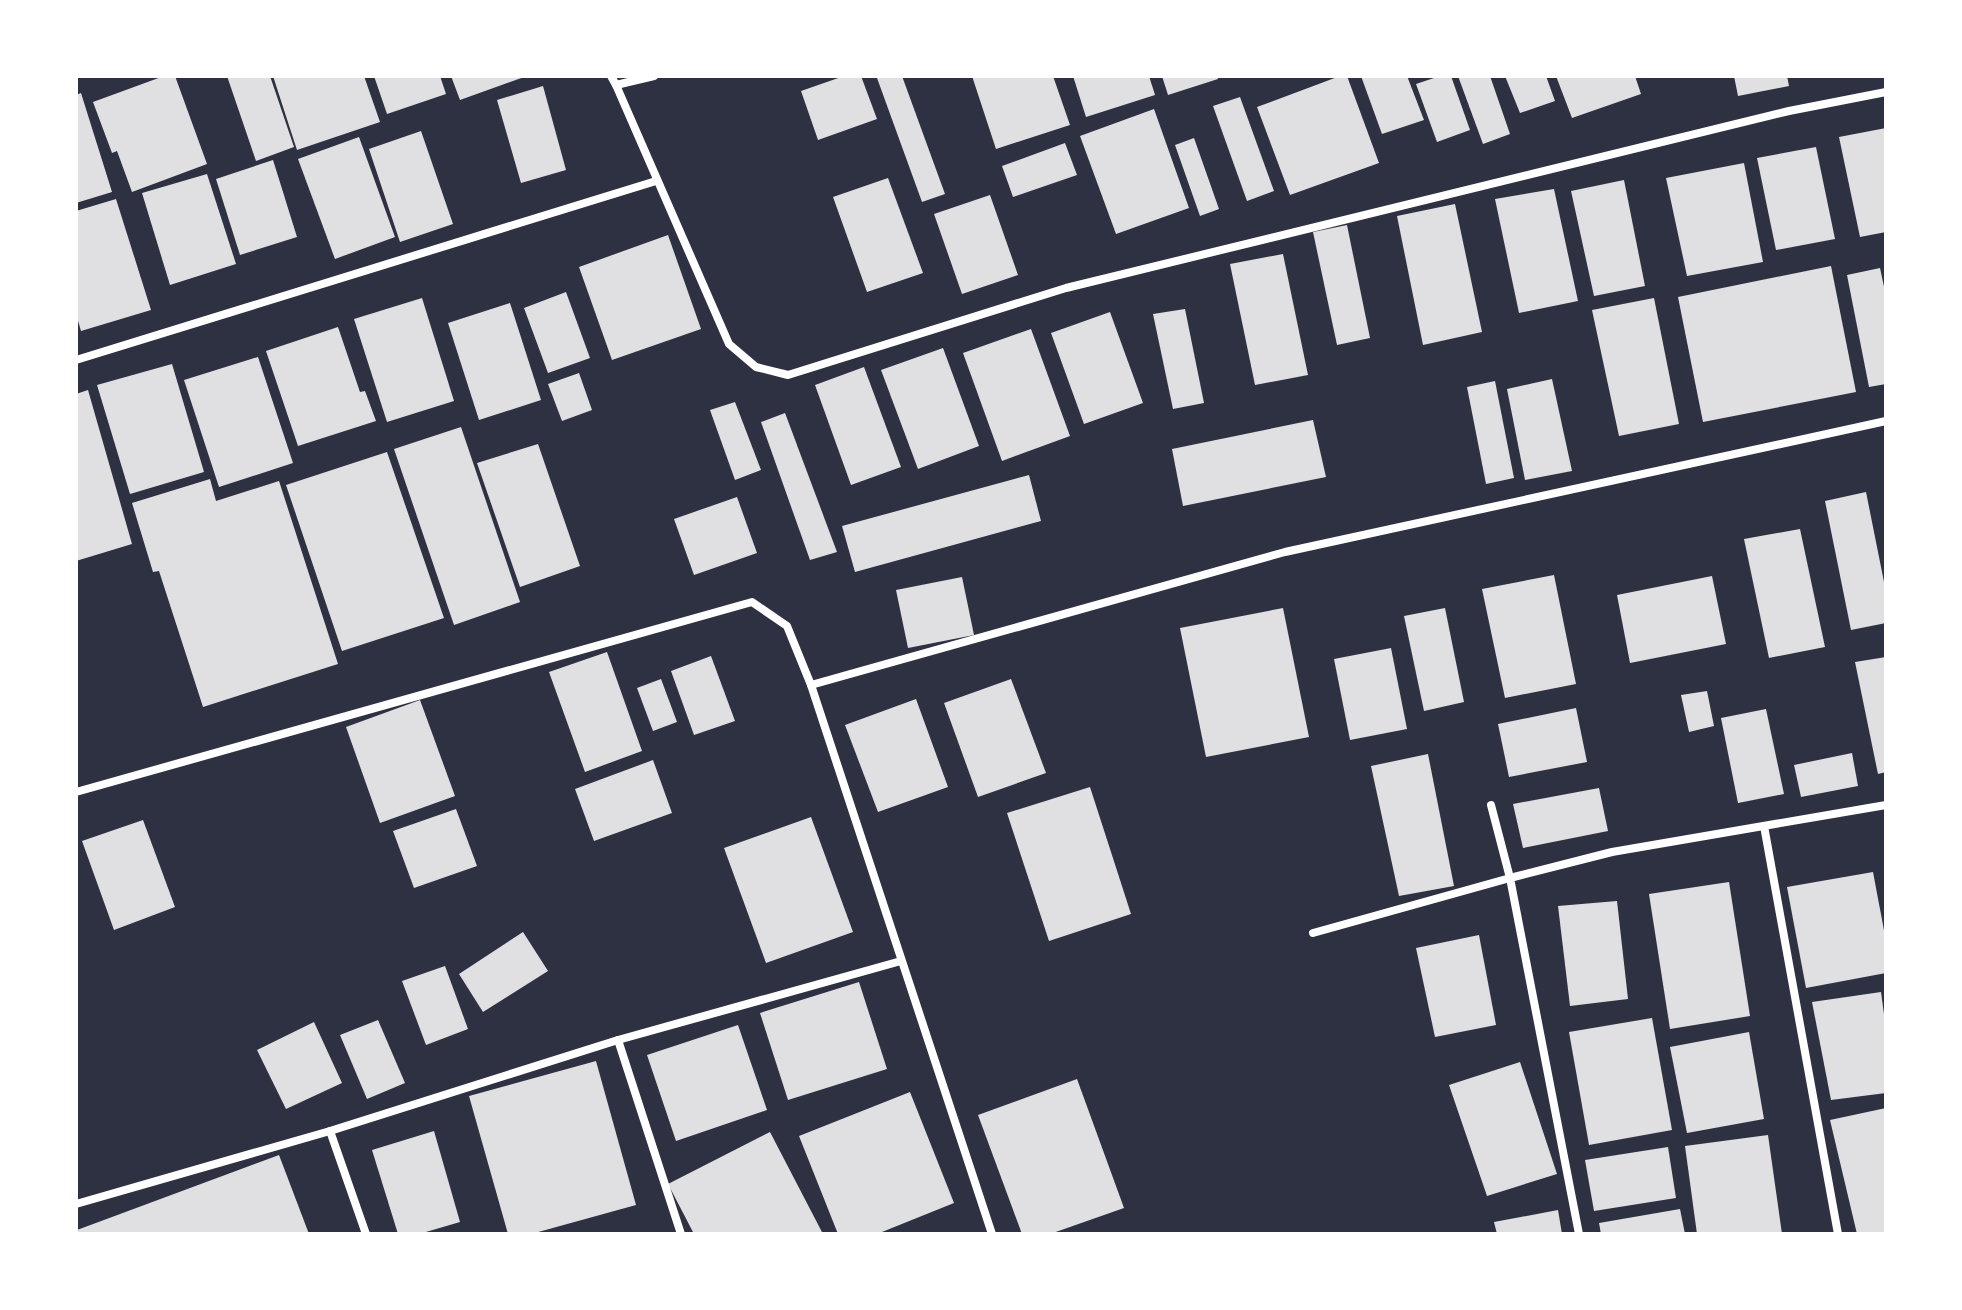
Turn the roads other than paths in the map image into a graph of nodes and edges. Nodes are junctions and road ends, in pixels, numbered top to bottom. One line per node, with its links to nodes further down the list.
1 (611, 76): 3 (street)
2 (654, 76): 3 (street)
3 (616, 85): 5 (street)
4 (1886, 92): 5 (street)
5 (656, 181): 6 (street)
6 (76, 360)
7 (1886, 421): 8 (street)
8 (811, 685): 9 (street); 15 (street)
9 (76, 792)
10 (1491, 805): 13 (street)
11 (1886, 805): 12 (street)
12 (1764, 826): 13 (street); 23 (street)
13 (1510, 878): 14 (street); 22 (street)
14 (1313, 933)
15 (901, 961): 16 (street); 21 (street)
16 (618, 1040): 17 (street); 20 (street)
17 (330, 1131): 18 (street); 19 (street)
18 (76, 1204)
19 (366, 1234)
20 (681, 1234)
21 (992, 1234)
22 (1579, 1234)
23 (1838, 1234)

